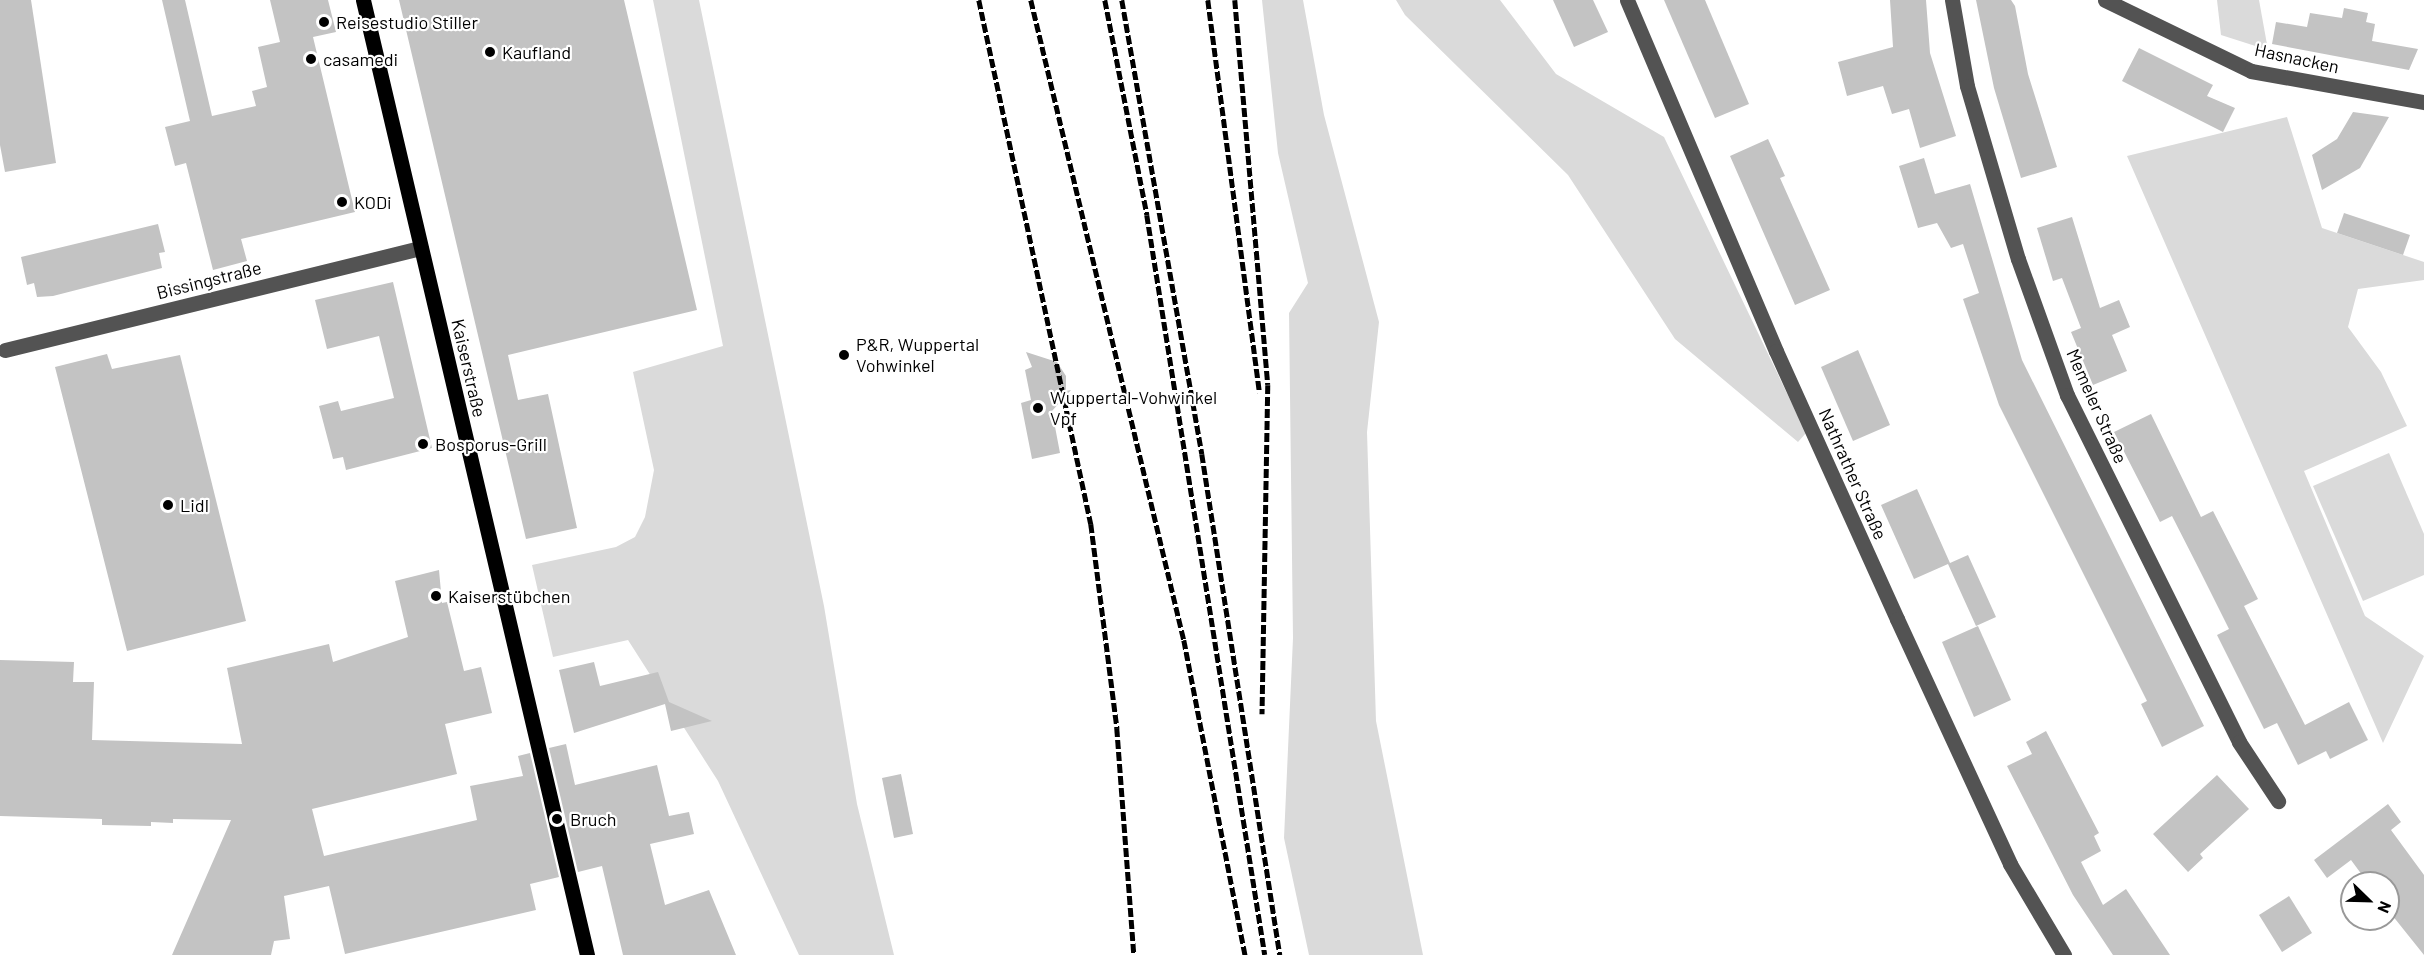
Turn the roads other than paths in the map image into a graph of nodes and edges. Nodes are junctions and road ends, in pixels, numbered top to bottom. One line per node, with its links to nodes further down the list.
1 (363, 0): 6 (main road, Kaiserstraße)
2 (1627, 0): 10 (street, Nathrather Straße)
3 (1952, 0): 8 (street, Memeler Straße)
4 (2105, 0): 5 (street, Hasnacken)
5 (2424, 102)
6 (421, 248): 7 (street, Bissingstraße); 9 (main road, Kaiserstraße)
7 (2, 350)
8 (2278, 801)
9 (586, 955)
10 (2064, 955)

